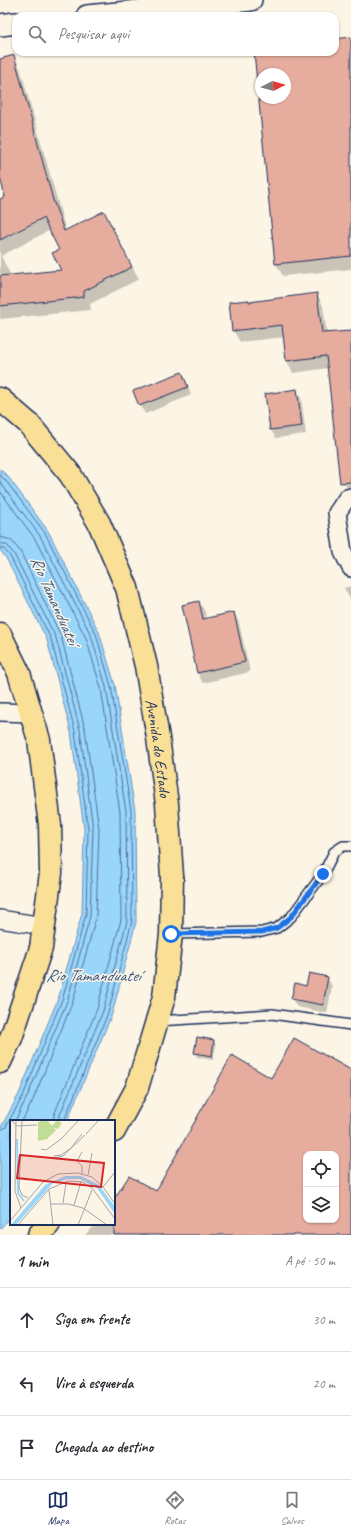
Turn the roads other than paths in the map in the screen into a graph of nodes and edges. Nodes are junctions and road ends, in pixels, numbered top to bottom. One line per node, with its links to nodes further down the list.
1 (251, 0): 2 (street)
2 (128, 12)
3 (12, 24): 4 (street)
4 (0, 25)
5 (0, 399): 14 (highway, Avenida do Estado)
6 (351, 497): 7 (street)
7 (351, 568)
8 (0, 634): 10 (highway)
9 (0, 712): 10 (street)
10 (31, 713): 13 (highway)
11 (351, 846): 14 (lane)
12 (0, 919): 13 (street)
13 (44, 926): 17 (highway)
14 (171, 934): 15 (highway, Avenida do Estado)
15 (157, 1021): 16 (lane); 18 (highway, Avenida do Estado)
16 (351, 1025)
17 (0, 1062)
18 (115, 1129)
19 (48, 1225): 20 (highway)
20 (39, 1235)

